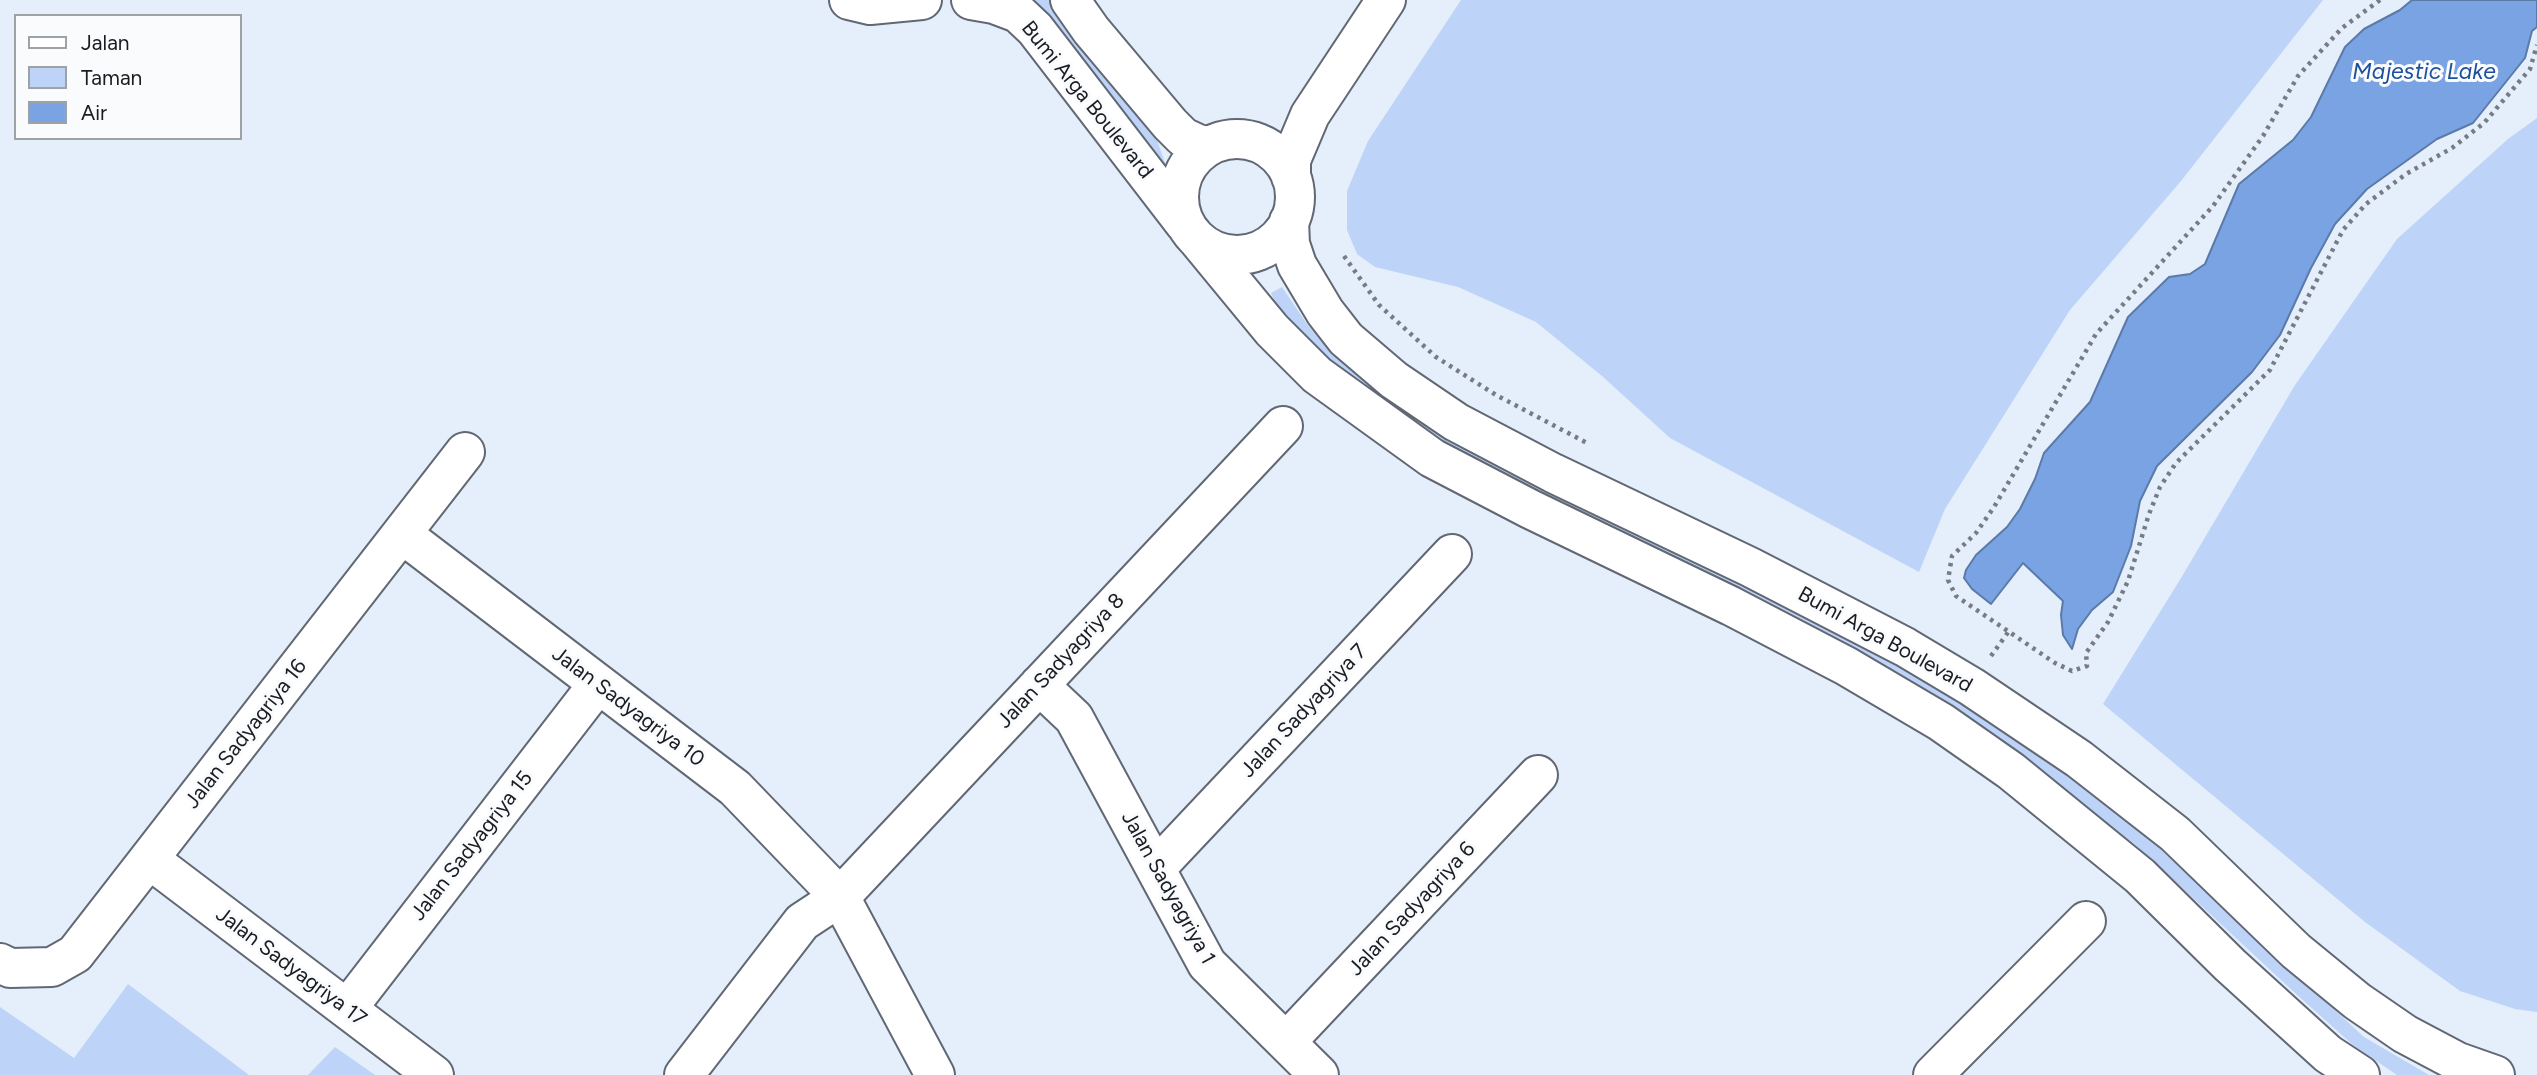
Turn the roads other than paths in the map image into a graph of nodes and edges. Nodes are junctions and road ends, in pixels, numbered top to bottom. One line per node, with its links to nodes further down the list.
1 (849, 0): 2 (street)
2 (922, 0)
3 (971, 0): 10 (street, Bumi Arga Boulevard)
4 (1070, 0): 7 (street)
5 (1386, 0): 6 (street)
6 (1310, 115): 7 (street); 8 (street)
7 (1226, 142): 8 (street); 10 (street)
8 (1291, 177): 9 (street)
9 (1289, 221): 10 (street); 31 (street, Bumi Arga Boulevard)
10 (1192, 232): 30 (street, Bumi Arga Boulevard)
11 (1283, 426): 16 (street, Jalan Sadyagriya 8)
12 (465, 452): 13 (street, Jalan Sadyagriya 16)
13 (402, 534): 15 (street, Jalan Sadyagriya 10); 18 (street, Jalan Sadyagriya 16)
14 (1452, 554): 19 (street, Jalan Sadyagriya 7)
15 (598, 684): 20 (street, Jalan Sadyagriya 10); 23 (street, Jalan Sadyagriya 15)
16 (1039, 685): 19 (street, Jalan Sadyagriya 1); 20 (street, Jalan Sadyagriya 8)
17 (1538, 775): 24 (street, Jalan Sadyagriya 6)
18 (149, 859): 22 (street, Jalan Sadyagriya 16); 23 (street, Jalan Sadyagriya 17)
19 (1156, 868): 24 (street, Jalan Sadyagriya 1)
20 (839, 897): 26 (street, Jalan Sadyagriya 8); 27 (street, Jalan Sadyagriya 10)
21 (2086, 921): 29 (street)
22 (0, 963)
23 (347, 1009): 25 (street, Jalan Sadyagriya 17)
24 (1286, 1042): 28 (street, Jalan Sadyagriya 1)
25 (434, 1075)
26 (684, 1075)
27 (934, 1075)
28 (1319, 1075)
29 (1933, 1075)
30 (2360, 1075)
31 (2495, 1075)

